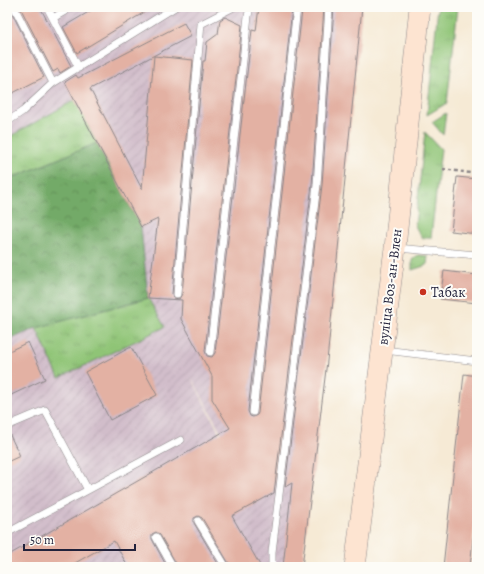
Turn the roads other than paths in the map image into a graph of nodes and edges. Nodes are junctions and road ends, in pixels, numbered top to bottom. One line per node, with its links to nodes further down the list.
1 (14, 7): 12 (lane)
2 (47, 7): 10 (lane)
3 (72, 7): 10 (lane)
4 (175, 7): 11 (lane)
5 (234, 7): 16 (lane)
6 (250, 7): 18 (lane)
7 (297, 7): 20 (lane)
8 (329, 7): 29 (lane)
9 (420, 7): 14 (main road, вуліца Воз-ан-Влен)
10 (53, 18): 11 (lane)
11 (79, 68): 12 (lane)
12 (53, 83): 13 (lane)
13 (7, 122)
14 (395, 248): 15 (lane); 17 (main road, вуліца Воз-ан-Влен)
15 (477, 255)
16 (177, 294)
17 (382, 349): 19 (lane); 30 (main road, вуліца Воз-ан-Влен)
18 (210, 352)
19 (477, 361)
20 (253, 412)
21 (7, 426): 23 (lane)
22 (181, 440): 23 (lane)
23 (88, 490): 25 (lane)
24 (198, 521): 28 (lane)
25 (7, 533)
26 (156, 537): 27 (lane)
27 (173, 567)
28 (226, 567)
29 (272, 567)
30 (355, 567)

